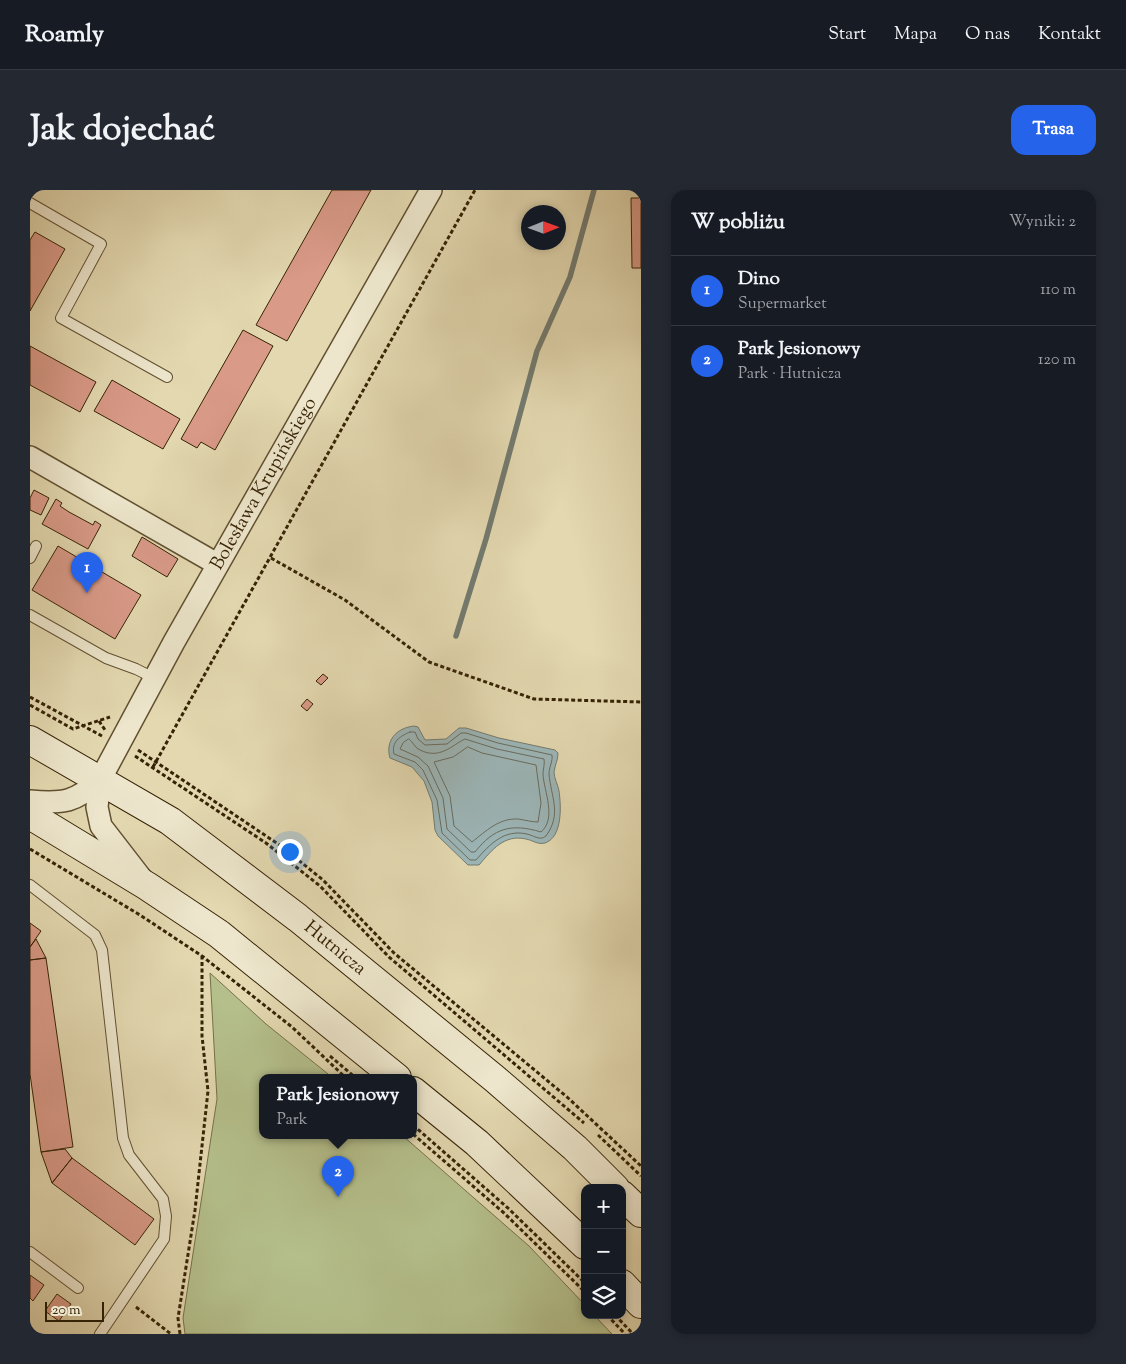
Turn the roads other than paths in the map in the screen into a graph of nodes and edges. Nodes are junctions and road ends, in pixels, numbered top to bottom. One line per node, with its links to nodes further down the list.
1 (431, 190): 7 (street, Bolesława Krupińskiego)
2 (30, 203): 3 (lane)
3 (167, 377)
4 (30, 457): 7 (street)
5 (36, 546): 6 (lane)
6 (30, 558)
7 (217, 564): 9 (street, Bolesława Krupińskiego)
8 (30, 615): 9 (lane)
9 (154, 678): 11 (street, Bolesława Krupińskiego)
10 (30, 740): 11 (main road, Hutnicza)
11 (100, 780): 12 (street); 15 (street); 18 (main road, Hutnicza)
12 (30, 801)
13 (30, 815): 15 (main road)
14 (30, 885): 26 (lane)
15 (147, 886): 16 (main road)
16 (392, 1074)
17 (417, 1094): 21 (main road)
18 (611, 1184)
19 (626, 1199): 20 (main road)
20 (641, 1214)
21 (581, 1240)
22 (30, 1252): 23 (lane)
23 (78, 1288)
24 (626, 1288): 25 (main road)
25 (641, 1304)
26 (100, 1334)

